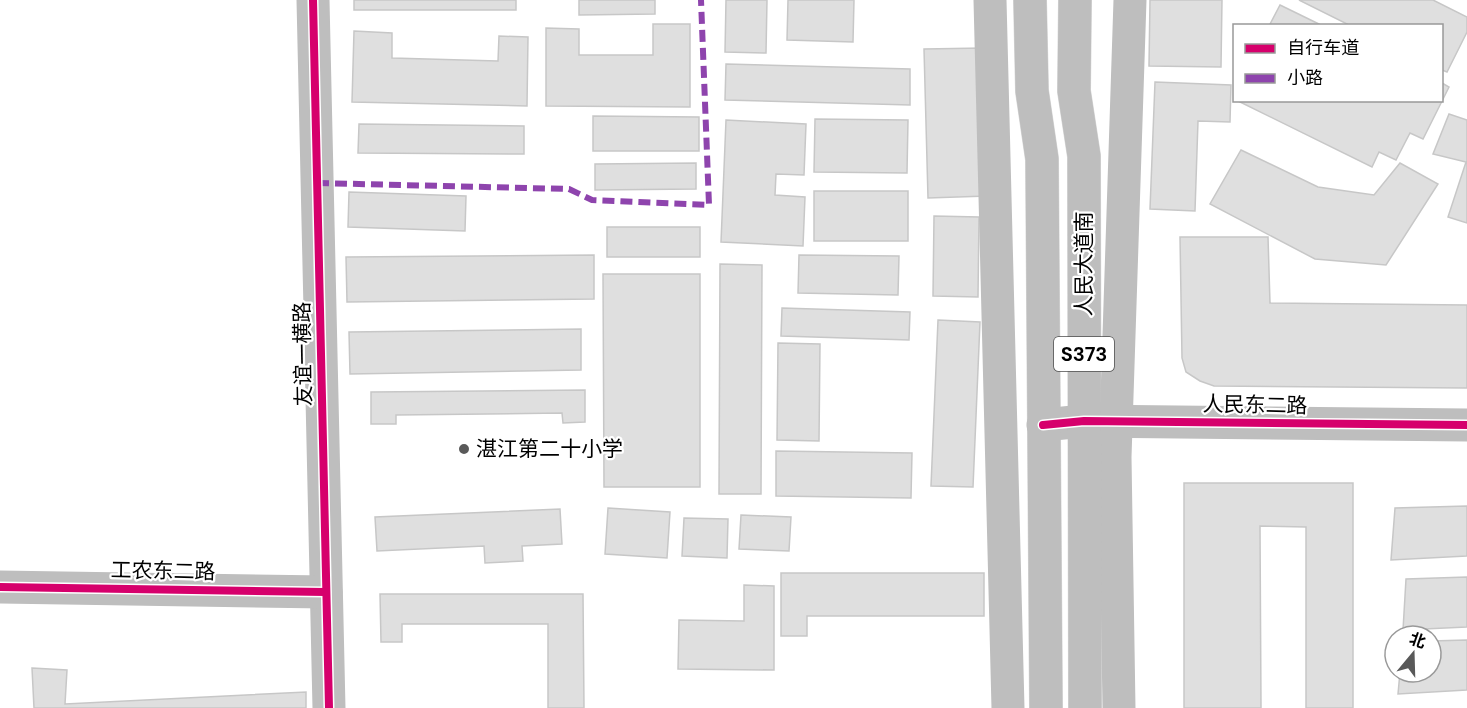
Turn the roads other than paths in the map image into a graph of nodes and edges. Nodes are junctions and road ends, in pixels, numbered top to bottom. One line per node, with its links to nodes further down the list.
1 (313, 0): 10 (street, 友谊一横路)
2 (990, 0): 12 (street)
3 (1030, 0): 7 (street, 人民大道南 / S373)
4 (1075, 0): 6 (street, 人民大道南 / S373)
5 (1130, 0): 15 (street)
6 (1084, 421): 7 (street, 人民东二路); 8 (street, 人民东二路); 14 (street, 人民大道南 / S373)
7 (1043, 425): 13 (street, 人民大道南 / S373)
8 (1467, 425)
9 (0, 587): 10 (street, 工农东二路)
10 (326, 591): 11 (street, 友谊一横路)
11 (328, 708)
12 (1008, 708)
13 (1046, 708)
14 (1085, 708)
15 (1119, 708)

